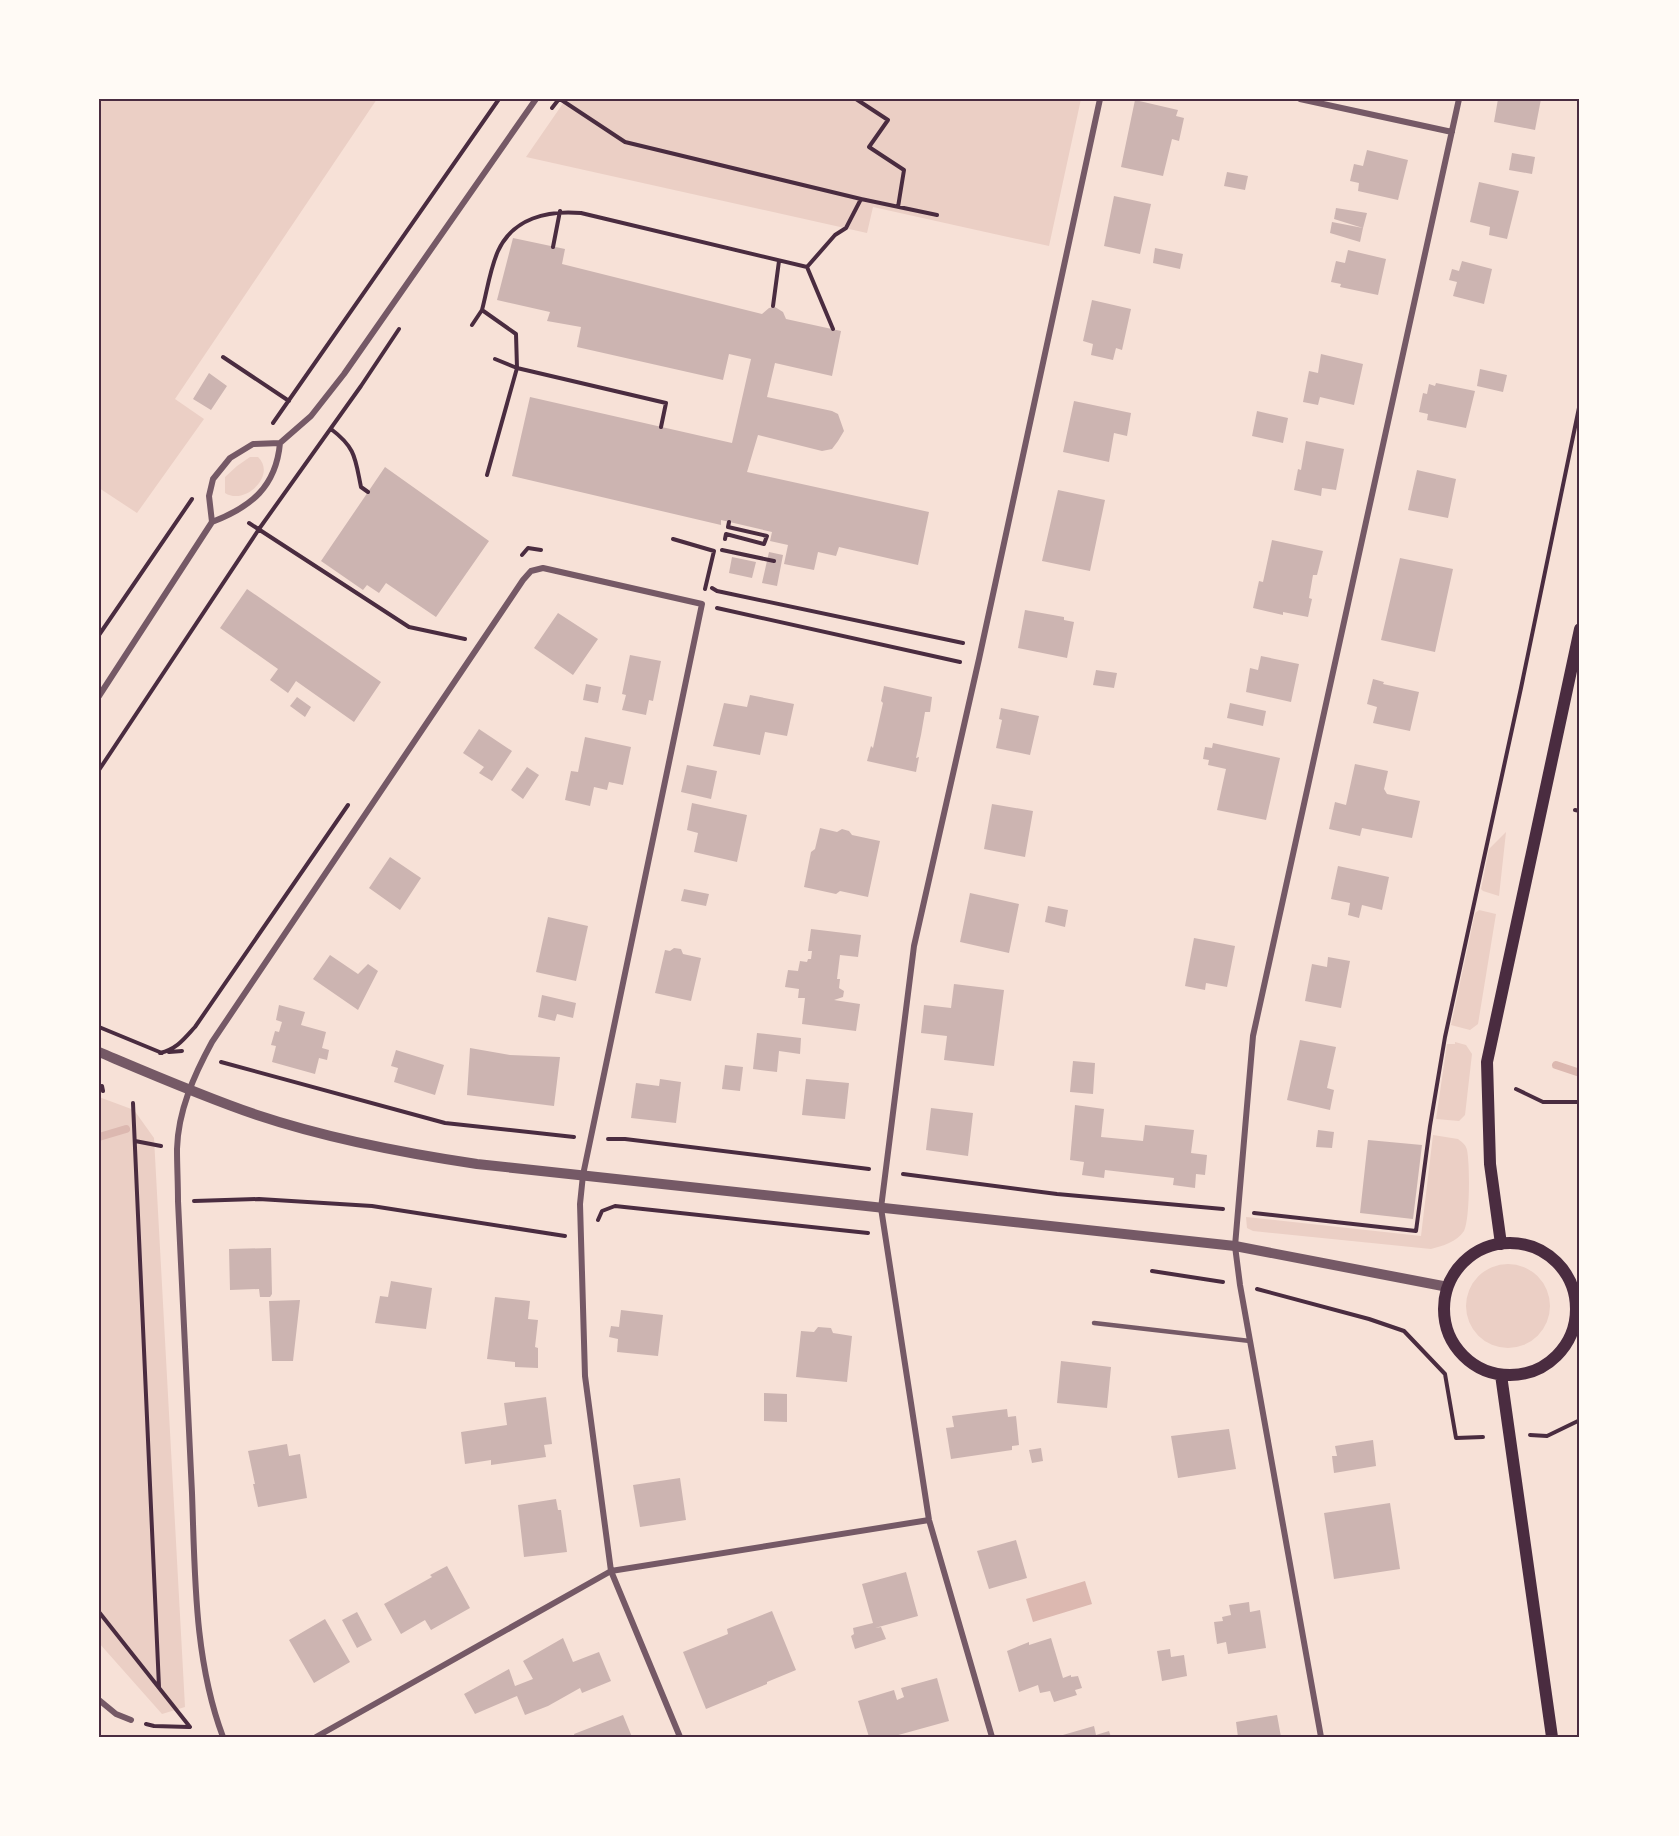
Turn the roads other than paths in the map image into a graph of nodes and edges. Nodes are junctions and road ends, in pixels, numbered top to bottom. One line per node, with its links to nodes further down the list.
1 (536, 99): 6 (street)
2 (1100, 99): 13 (street)
3 (1300, 99): 5 (street)
4 (1459, 99): 5 (street)
5 (1452, 132): 15 (street)
6 (280, 443): 7 (street); 7 (street)
7 (212, 522): 9 (street)
8 (1580, 629): 14 (main road)
9 (99, 696)
10 (99, 1052): 11 (street)
11 (190, 1089): 12 (street); 12 (street); 25 (street)
12 (583, 1175): 13 (street); 22 (street)
13 (881, 1208): 15 (street); 21 (street)
14 (1501, 1244): 16 (main road); 18 (main road)
15 (1235, 1246): 16 (street); 19 (street)
16 (1448, 1287): 20 (main road)
17 (1094, 1323): 19 (lane)
18 (1577, 1328): 20 (main road)
19 (1250, 1341): 29 (street)
20 (1501, 1375): 30 (main road)
21 (929, 1520): 22 (street); 28 (street)
22 (611, 1571): 26 (street); 27 (street)
23 (99, 1700): 24 (street)
24 (131, 1719)
25 (223, 1737)
26 (316, 1737)
27 (680, 1737)
28 (992, 1737)
29 (1321, 1737)
30 (1552, 1737)

